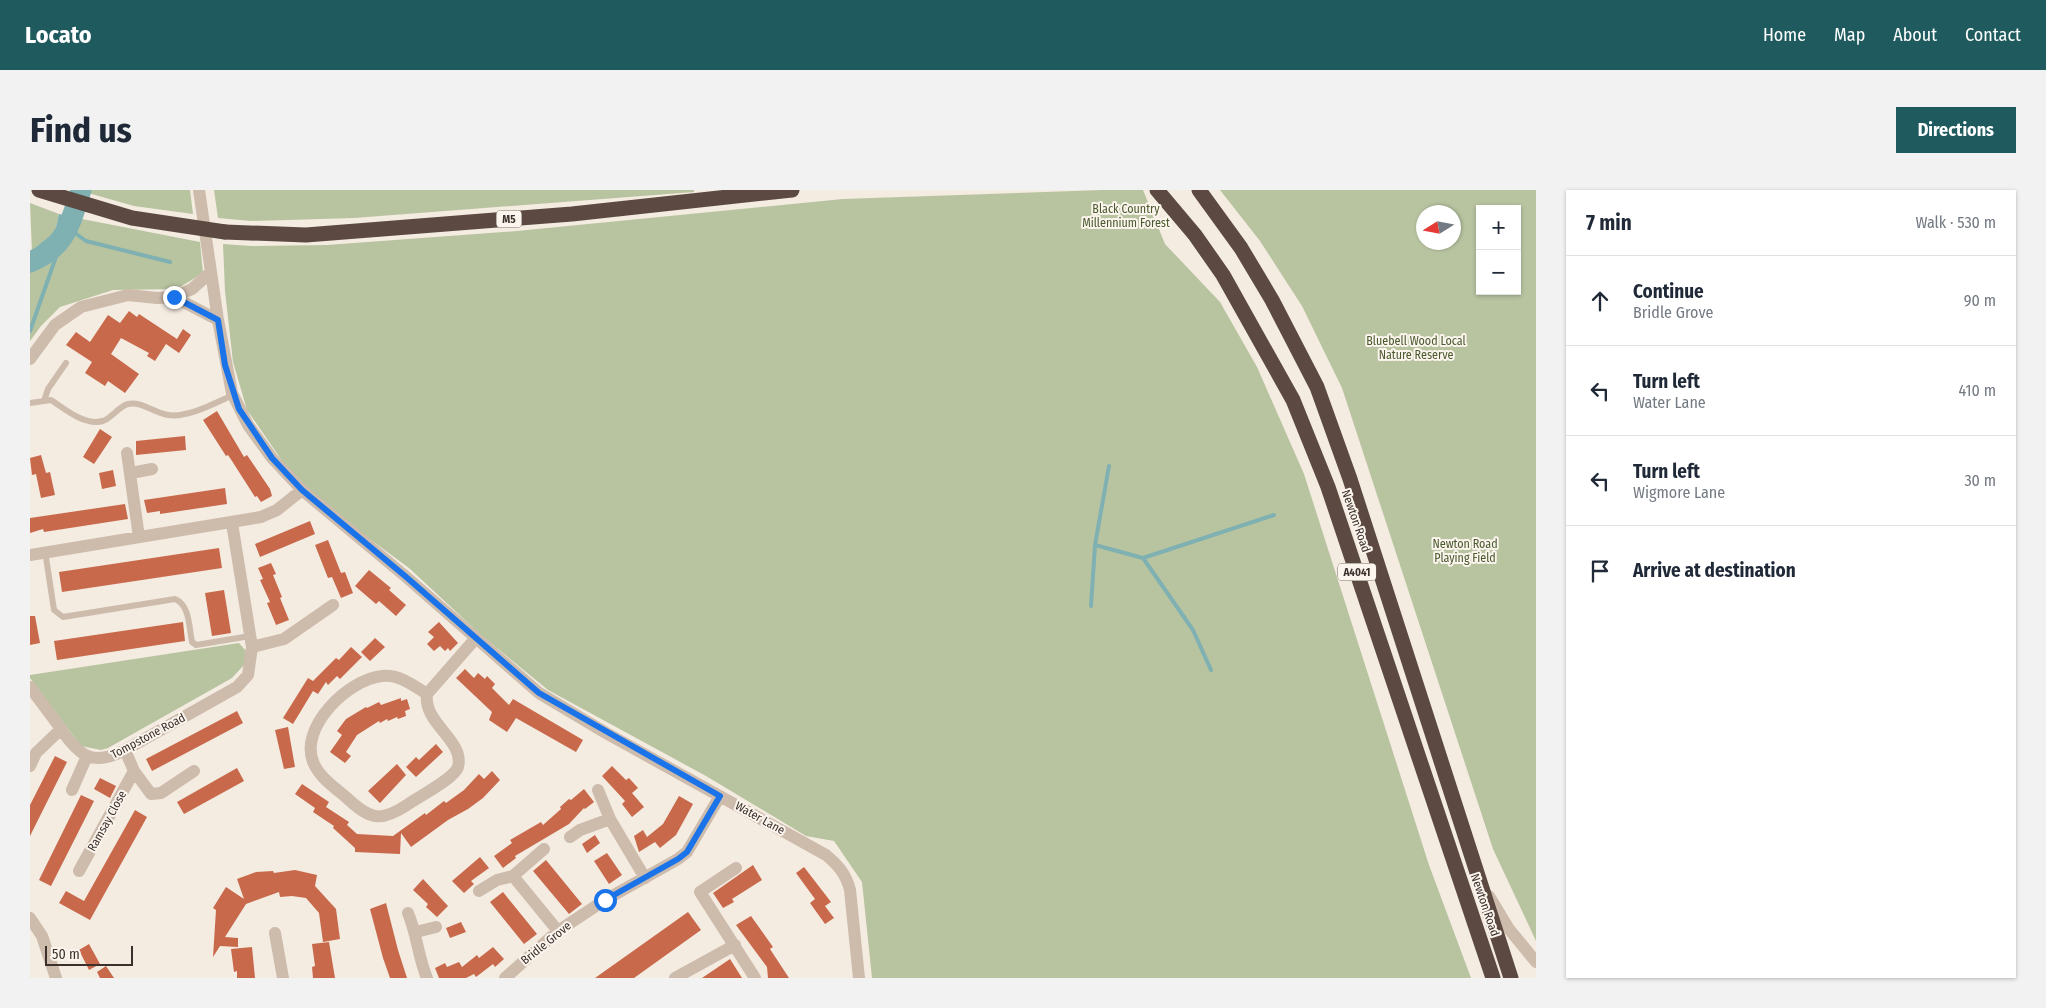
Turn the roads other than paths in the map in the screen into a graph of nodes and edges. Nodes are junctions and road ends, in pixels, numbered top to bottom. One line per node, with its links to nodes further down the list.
1 (39, 190): 3 (highway, M5, bridge)
2 (199, 190): 6 (street, Water Lane)
3 (792, 190)
4 (1159, 192): 60 (highway, Newton Road / A4041)
5 (1200, 192): 41 (highway, Newton Road / A4041)
6 (210, 273): 7 (street); 8 (street, Water Lane)
7 (174, 297): 8 (street); 9 (street)
8 (218, 320): 11 (street, Water Lane)
9 (30, 359)
10 (66, 363): 12 (lane)
11 (233, 395): 12 (lane); 17 (street, Water Lane)
12 (44, 401): 13 (lane)
13 (30, 403)
14 (127, 453): 16 (street)
15 (152, 469): 16 (street)
16 (131, 473): 19 (street)
17 (302, 490): 18 (street); 23 (street, Water Lane)
18 (232, 523): 19 (street); 24 (street, Tompstone Road)
19 (139, 537): 20 (street)
20 (45, 551): 21 (street); 24 (lane)
21 (30, 555)
22 (333, 605): 24 (street)
23 (476, 638): 26 (street); 35 (street, Water Lane)
24 (251, 642): 28 (street, Tompstone Road)
25 (30, 688): 27 (street)
26 (427, 694): 26 (street)
27 (61, 729): 29 (street); 30 (street)
28 (125, 750): 29 (street, Tompstone Road); 31 (street)
29 (87, 756): 33 (street)
30 (30, 766)
31 (134, 771): 32 (street); 40 (street, Ramsay Close)
32 (194, 771)
33 (72, 790)
34 (598, 790): 36 (street)
35 (720, 796): 43 (street, Bridle Grove); 59 (street, Water Lane)
36 (610, 819): 37 (street); 43 (street)
37 (570, 837)
38 (544, 849): 42 (street)
39 (736, 868): 51 (street)
40 (79, 871)
41 (1478, 874): 52 (street, Newton Road); 61 (highway, Newton Road / A4041)
42 (513, 876): 44 (street); 48 (street)
43 (645, 878): 48 (street, Bridle Grove)
44 (479, 891)
45 (408, 912): 49 (street)
46 (30, 918): 54 (street)
47 (436, 927): 49 (street)
48 (558, 930): 57 (street, Bridle Grove)
49 (416, 932): 56 (street)
50 (275, 933): 55 (street)
51 (735, 945): 53 (street); 58 (street)
52 (1536, 962)
53 (677, 977)
54 (56, 978)
55 (283, 978)
56 (427, 978)
57 (504, 978)
58 (755, 978)
59 (860, 978)
60 (1493, 978)
61 (1511, 978)

